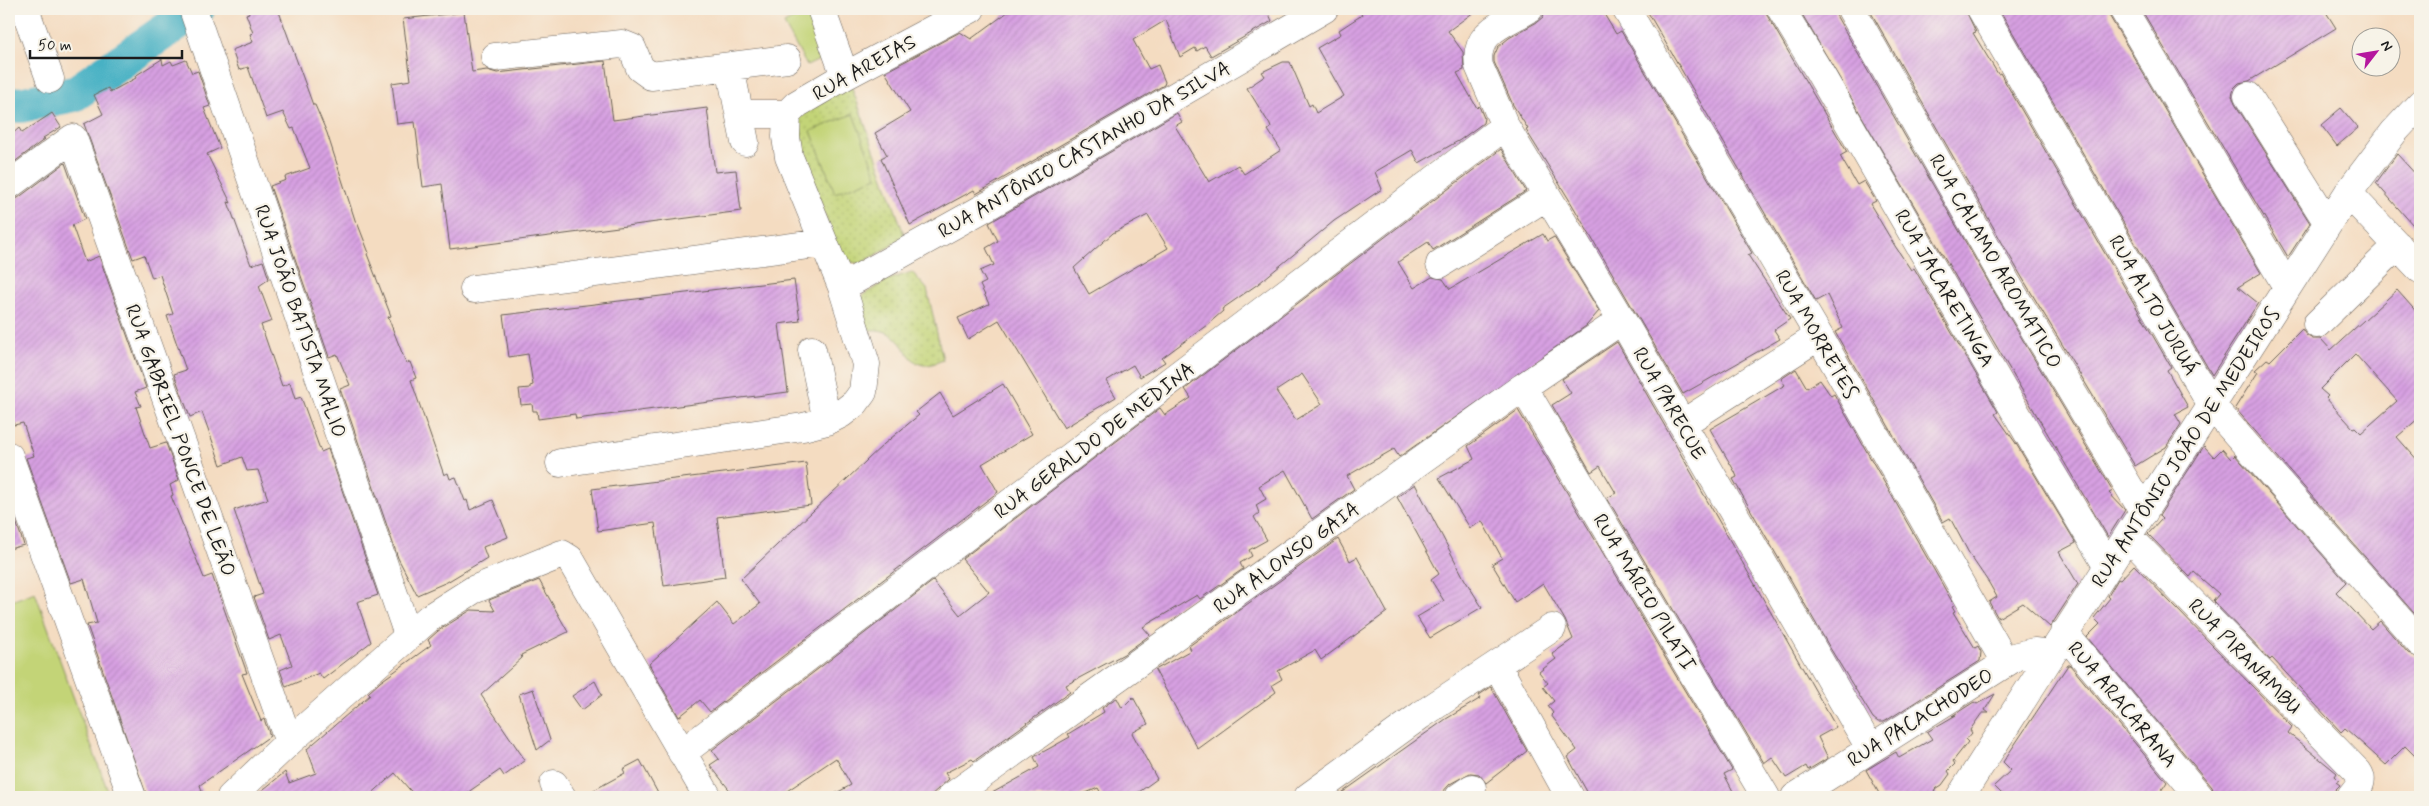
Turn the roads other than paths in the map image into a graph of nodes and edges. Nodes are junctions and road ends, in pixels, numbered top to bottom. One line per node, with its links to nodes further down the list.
1 (25, 9): 16 (street)
2 (821, 9): 15 (street)
3 (970, 9): 15 (street, RUA AREIAS)
4 (1324, 9): 31 (street, RUA ANTÔNIO CASTANHO DA SILVA)
5 (1529, 9): 21 (street, RUA PARECUE)
6 (1626, 9): 36 (street, RUA MORRETES)
7 (1781, 9): 46 (street, RUA JACARETINGA)
8 (1851, 9): 44 (street, RUA CALAMO AROMATICO)
9 (1982, 9): 39 (street, RUA ALTO JURUÁ)
10 (2123, 9): 32 (street)
11 (197, 20): 48 (street, RUA JOÃO BATISTA MALIO)
12 (495, 56): 14 (street)
13 (787, 59): 14 (street)
14 (730, 68): 19 (street)
15 (845, 76): 20 (street, RUA AREIAS)
16 (50, 79)
17 (2248, 96): 26 (street)
18 (2420, 104): 24 (street, RUA ANTÔNIO JOÃO DE MEDEIROS)
19 (740, 114): 20 (street); 22 (street)
20 (787, 114): 27 (street)
21 (1505, 126): 25 (street, RUA PARECUE); 55 (street, RUA GERALDO DE MEDINA)
22 (746, 142)
23 (9, 185): 53 (street, RUA GABRIEL PONCE DE LEÃO)
24 (2348, 194): 26 (street, RUA ANTÔNIO JOÃO DE MEDEIROS); 28 (street)
25 (1547, 196): 29 (street); 34 (street, RUA PARECUE)
26 (2328, 223): 32 (street, RUA ANTÔNIO JOÃO DE MEDEIROS)
27 (823, 243): 31 (street); 33 (street)
28 (2398, 245): 30 (street); 35 (street)
29 (1440, 264)
30 (2420, 269)
31 (842, 287): 40 (street)
32 (2287, 287): 39 (street, RUA ANTÔNIO JOÃO DE MEDEIROS)
33 (474, 289)
34 (1622, 320): 38 (street, RUA ALONSO GAIA); 41 (street, RUA PARECUE)
35 (2317, 324)
36 (1819, 336): 41 (street); 51 (street, RUA MORRETES)
37 (812, 350): 40 (street)
38 (1523, 387): 60 (street, RUA ALONSO GAIA); 63 (street, RUA MÁRIO PILATI)
39 (2212, 406): 44 (street, RUA ANTÔNIO JOÃO DE MEDEIROS); 49 (street, RUA ALTO JURUÁ)
40 (827, 421): 43 (street)
41 (1682, 424): 54 (street, RUA PARECUE)
42 (9, 456): 57 (street)
43 (560, 463)
44 (2144, 512): 45 (street, RUA ANTÔNIO JOÃO DE MEDEIROS)
45 (2128, 536): 46 (street, RUA ANTÔNIO JOÃO DE MEDEIROS); 56 (street, RUA PIRANAMBU)
46 (2108, 567): 50 (street, RUA ANTÔNIO JOÃO DE MEDEIROS)
47 (1552, 628): 52 (street)
48 (408, 635): 53 (street); 55 (street)
49 (2420, 643)
50 (2058, 644): 51 (street, RUA PACACHODEO); 65 (street, RUA ANTÔNIO JOÃO DE MEDEIROS); 66 (street, RUA ARACARANA)
51 (2005, 662): 54 (street, RUA PACACHODEO)
52 (1497, 665): 61 (street); 62 (street)
53 (289, 742): 58 (street)
54 (1870, 748): 64 (street, RUA PACACHODEO)
55 (682, 753): 59 (street)
56 (2356, 787)
57 (132, 797)
58 (231, 797)
59 (708, 797)
60 (951, 797)
61 (1308, 797)
62 (1570, 797)
63 (1766, 797)
64 (1795, 797)
65 (1960, 797)
66 (2200, 797)

